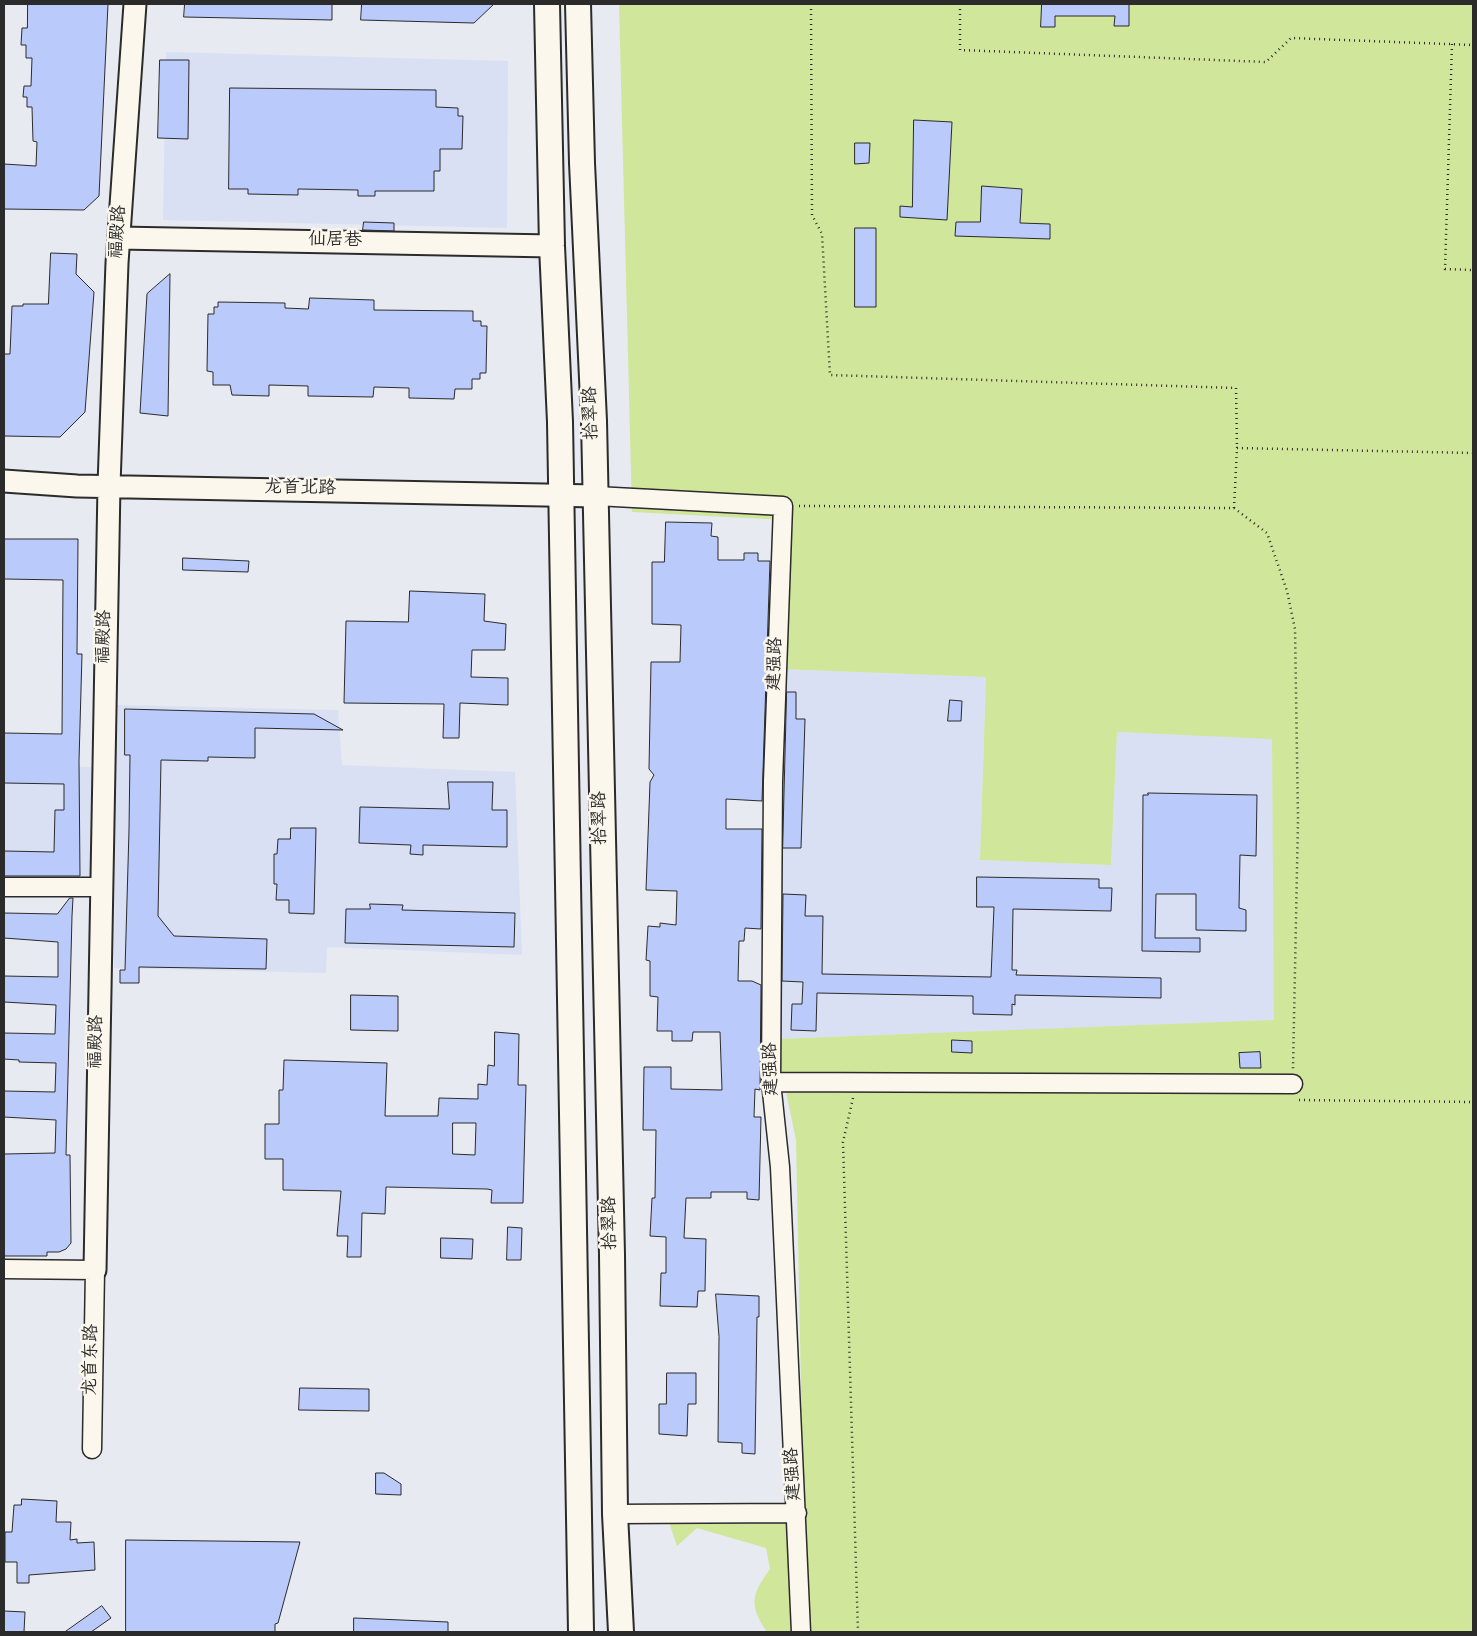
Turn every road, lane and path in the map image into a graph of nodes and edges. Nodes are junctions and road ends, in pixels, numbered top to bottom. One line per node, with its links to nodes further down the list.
1 (135, 4): 8 (street, 福殿路)
2 (547, 4): 9 (main road, 拾翠路)
3 (578, 4): 16 (main road, 拾翠路)
4 (811, 4): 11 (path)
5 (960, 4): 6 (path)
6 (1452, 44): 7 (path); 10 (path)
7 (1473, 45)
8 (119, 238): 9 (street, 仙居巷); 14 (street, 福殿路)
9 (552, 246): 15 (main road, 拾翠路)
10 (1473, 270)
11 (1237, 448): 12 (path); 18 (path)
12 (1473, 454)
13 (4, 481): 14 (street, 龙首北路)
14 (109, 485): 15 (street, 龙首北路); 20 (street, 福殿路)
15 (560, 495): 16 (street, 龙首北路); 30 (main road, 拾翠路)
16 (596, 496): 17 (street); 29 (main road, 拾翠路)
17 (783, 506): 18 (path); 21 (street, 建强路)
18 (1234, 508): 22 (path)
19 (4, 887): 20 (street)
20 (101, 887): 26 (street, 福殿路)
21 (771, 1082): 22 (street); 28 (street, 建强路)
22 (1293, 1084): 24 (path)
23 (854, 1095): 33 (path)
24 (1473, 1102)
25 (4, 1269): 26 (street)
26 (95, 1270): 27 (street, 龙首东路)
27 (92, 1449)
28 (797, 1513): 29 (street); 32 (street, 建强路)
29 (615, 1514): 31 (main road, 拾翠路)
30 (582, 1632)
31 (620, 1632)
32 (801, 1632)
33 (858, 1632)

